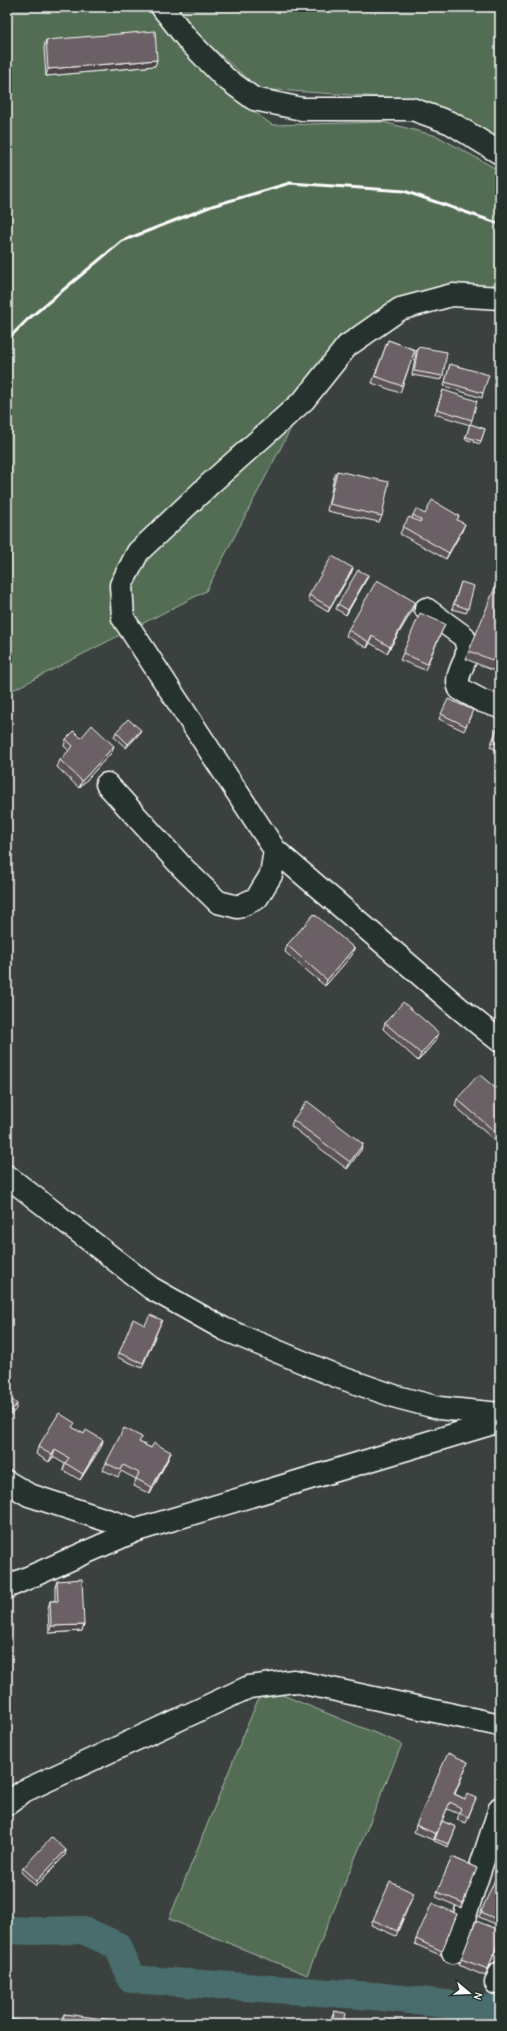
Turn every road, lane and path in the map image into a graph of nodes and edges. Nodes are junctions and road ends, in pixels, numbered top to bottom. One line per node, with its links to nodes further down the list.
1 (162, 7): 2 (street)
2 (500, 153)
3 (500, 298): 7 (street)
4 (426, 609): 5 (street)
5 (500, 707)
6 (107, 784): 7 (street)
7 (275, 850): 8 (street)
8 (500, 1041)
9 (7, 1176): 10 (street)
10 (500, 1414)
11 (500, 1422): 13 (street)
12 (7, 1482): 13 (street)
13 (137, 1530): 14 (street)
14 (7, 1587)
15 (500, 1725): 16 (street)
16 (7, 1804)
17 (500, 1808): 18 (street)
18 (453, 1952)

